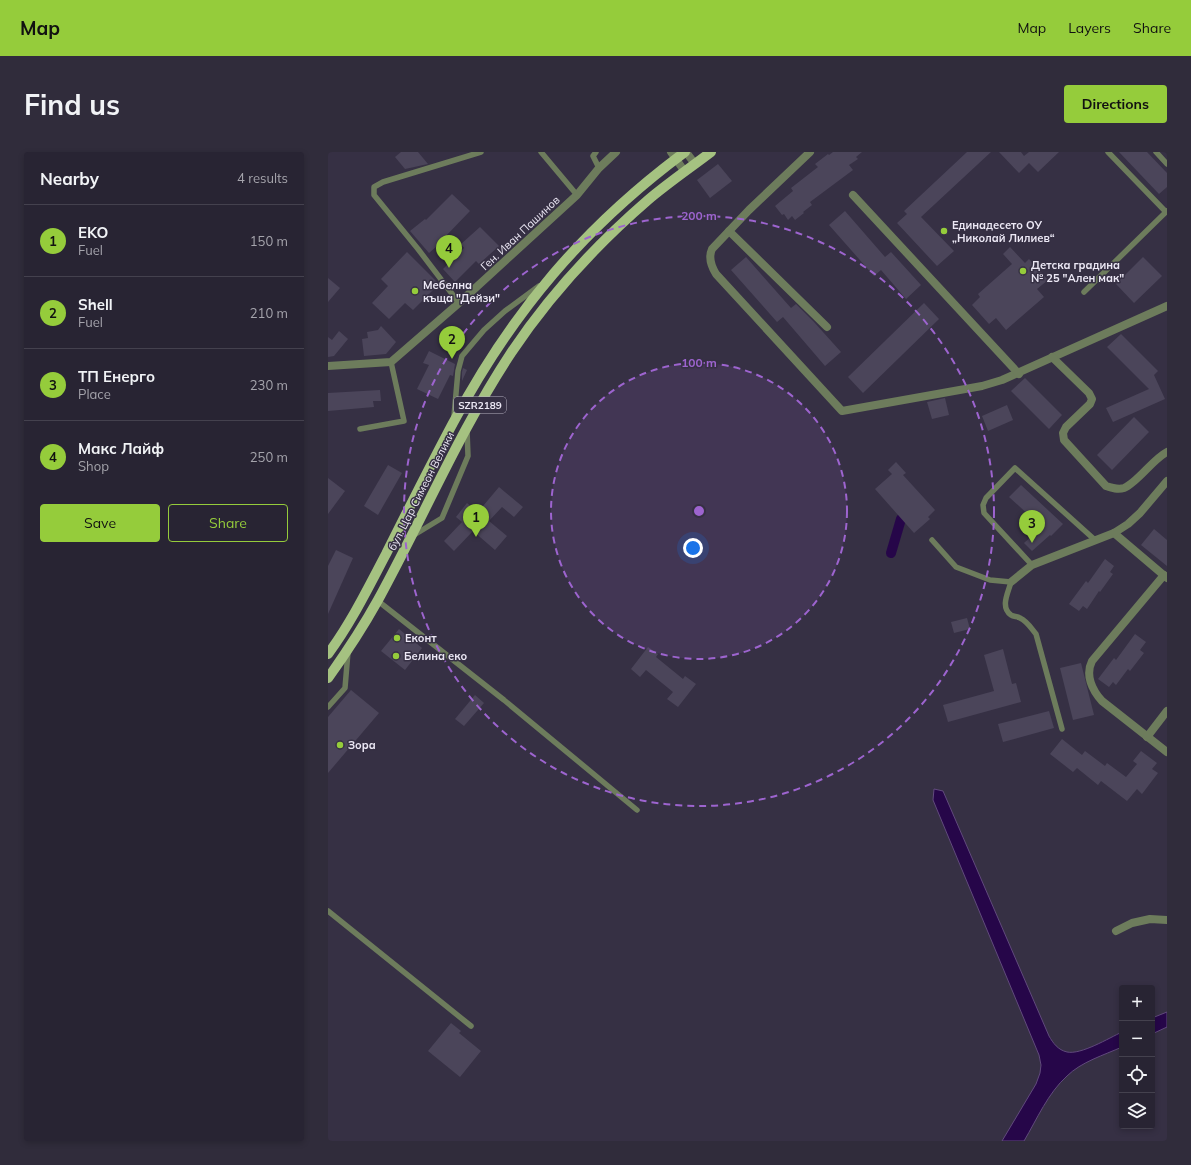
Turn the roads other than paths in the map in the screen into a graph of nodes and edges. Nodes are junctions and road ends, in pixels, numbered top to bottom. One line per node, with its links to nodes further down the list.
1 (461, 152): 12 (lane)
2 (481, 152): 12 (lane)
3 (541, 152): 18 (lane)
4 (596, 152): 15 (lane)
5 (616, 152): 15 (street, Ген. Иван Пашинов)
6 (686, 152): 11 (main road, бул. Цар Симеон Велики / SZR2189); 13 (street)
7 (711, 152): 13 (main road, бул. Цар Симеон Велики / SZR2189)
8 (810, 152): 20 (street)
9 (1108, 152): 19 (lane)
10 (1156, 152): 14 (lane)
11 (674, 155): 16 (street); 21 (main road, бул. Цар Симеон Велики / SZR2189)
12 (465, 158): 23 (lane)
13 (695, 164): 16 (main road, бул. Цар Симеон Велики / SZR2189)
14 (1167, 164)
15 (599, 168): 18 (street, Ген. Иван Пашинов)
16 (684, 172): 31 (main road, бул. Цар Симеон Велики / SZR2189)
17 (852, 194): 29 (street)
18 (577, 195): 23 (street, Ген. Иван Пашинов)
19 (1167, 211): 22 (lane)
20 (729, 231): 25 (street); 29 (street)
21 (546, 282): 30 (main road, бул. Цар Симеон Велики / SZR2189); 30 (lane)
22 (1084, 292)
23 (460, 303): 27 (street, Ген. Иван Пашинов)
24 (1167, 306): 26 (street)
25 (827, 327)
26 (1052, 357): 29 (street); 33 (street)
27 (391, 362): 28 (street); 32 (lane)
28 (328, 366)
29 (1018, 374)
30 (454, 422): 44 (main road, бул. Цар Симеон Велики / SZR2189)
31 (467, 428): 36 (main road, бул. Цар Симеон Велики / SZR2189); 36 (lane)
32 (360, 429)
33 (1167, 452)
34 (1167, 481): 35 (street)
35 (1114, 533): 38 (street); 40 (street)
36 (412, 536): 42 (main road, бул. Цар Симеон Велики / SZR2189)
37 (932, 540): 41 (lane)
38 (1095, 540): 39 (street); 39 (lane)
39 (1032, 565): 41 (street)
40 (1165, 576): 49 (street)
41 (1011, 582): 48 (lane)
42 (378, 601): 43 (main road, бул. Цар Симеон Велики / SZR2189); 51 (lane)
43 (348, 649): 45 (main road, бул. Цар Симеон Велики / SZR2189); 46 (lane)
44 (328, 654)
45 (328, 678)
46 (328, 708)
47 (1167, 711): 49 (street)
48 (1062, 729)
49 (1147, 737): 50 (street)
50 (1167, 752)
51 (637, 810)
52 (328, 910): 55 (lane)
53 (1167, 920): 54 (street)
54 (1116, 931)
55 (471, 1026)

